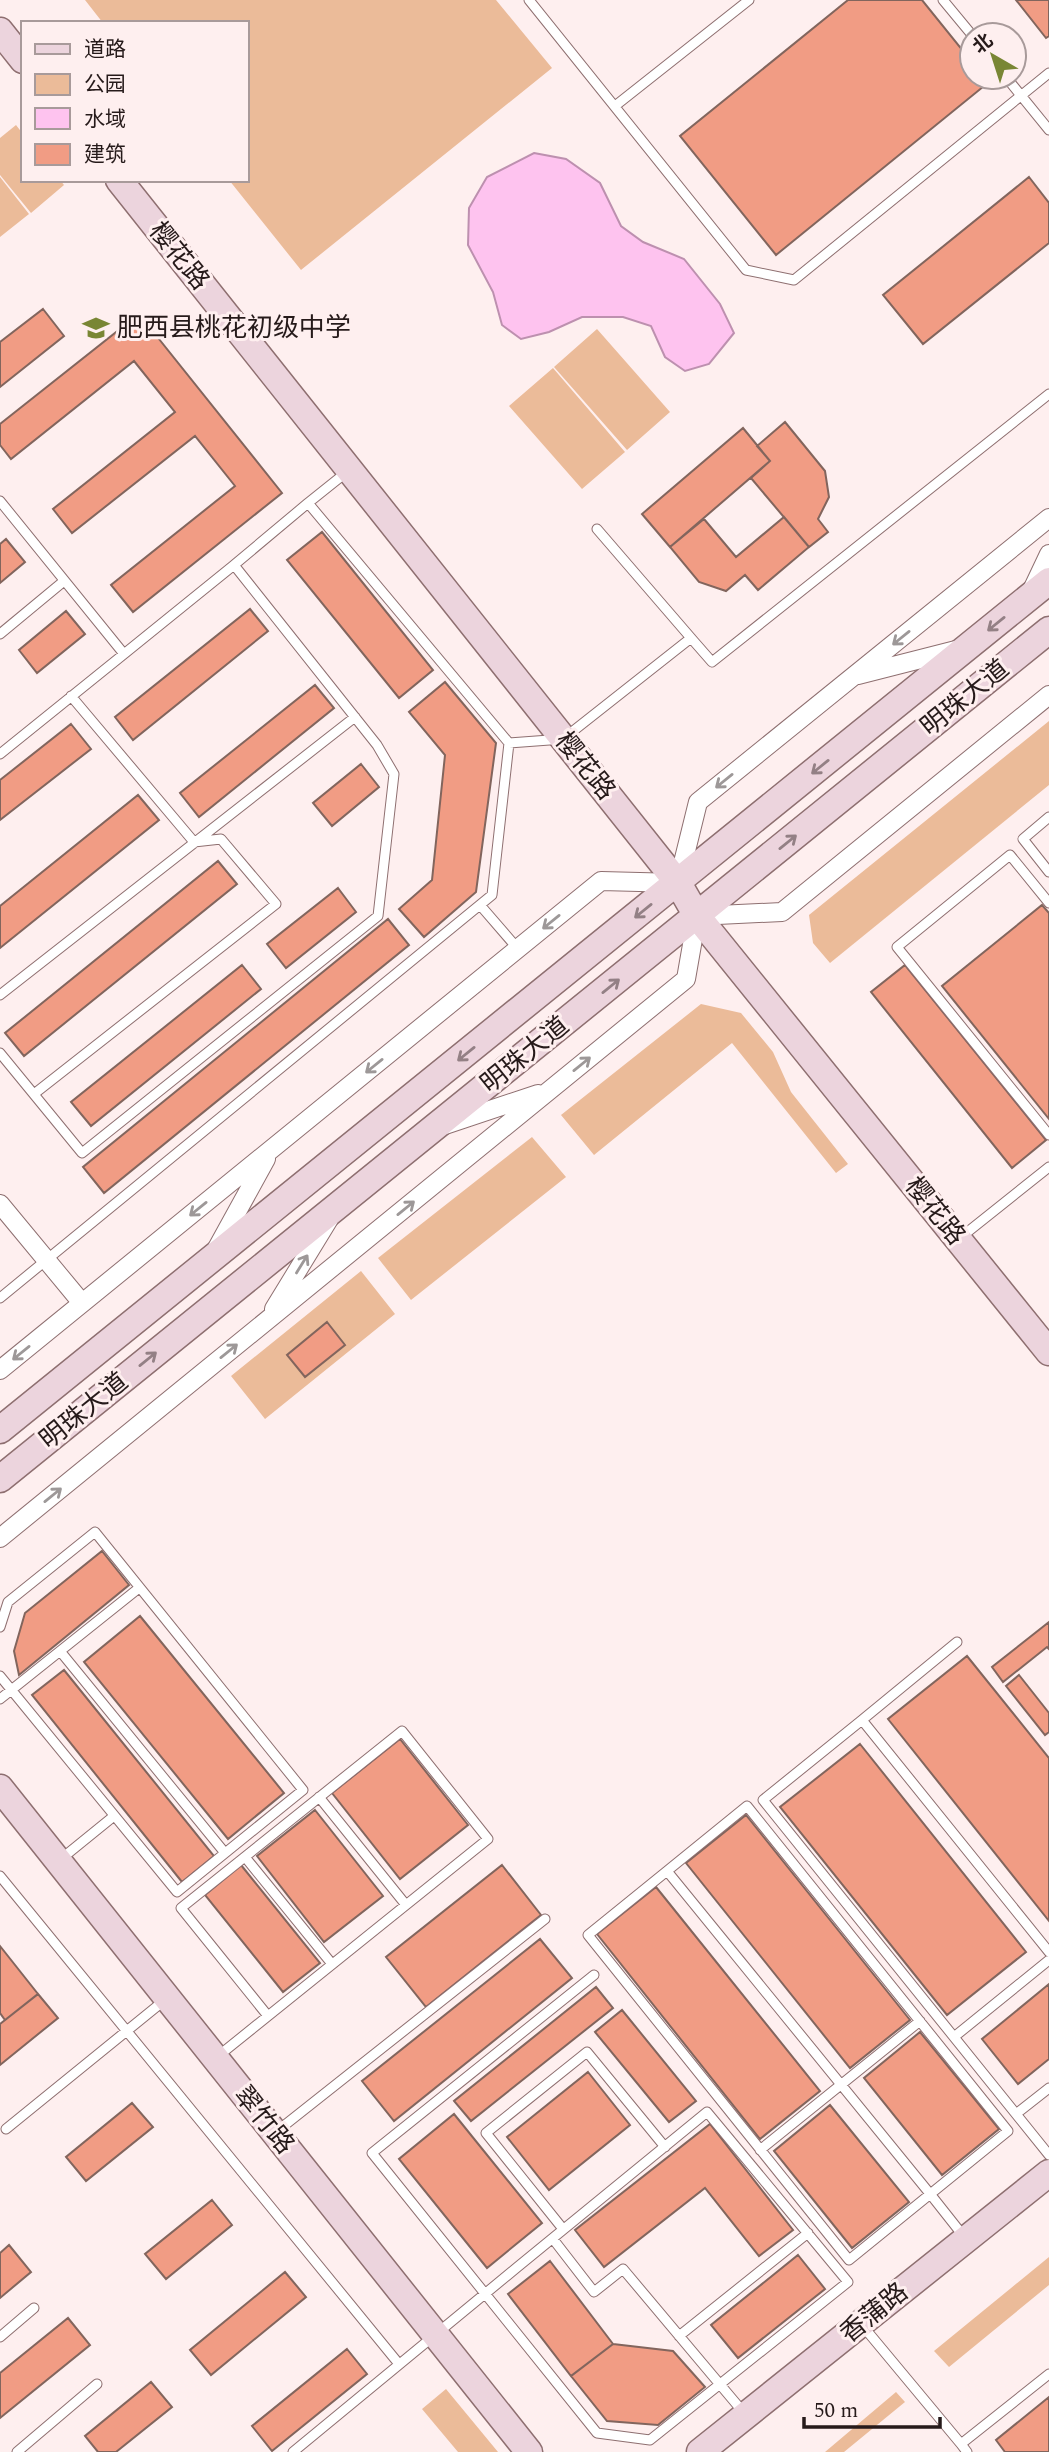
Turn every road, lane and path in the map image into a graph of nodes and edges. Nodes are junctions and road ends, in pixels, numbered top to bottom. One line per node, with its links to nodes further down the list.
1 (529, 0): 10 (lane)
2 (749, 0): 10 (lane)
3 (943, 0): 4 (lane)
4 (960, 21)
5 (0, 31): 6 (street)
6 (21, 57)
7 (1049, 73): 9 (lane)
8 (1017, 91): 9 (lane)
9 (1021, 96): 10 (lane); 11 (lane)
10 (615, 106)
11 (1049, 130)
12 (121, 182): 14 (street, 樱花路)
13 (1049, 394): 26 (lane)
14 (349, 470): 15 (lane); 33 (street, 樱花路)
15 (308, 503): 20 (lane); 35 (lane)
16 (2, 508): 21 (lane)
17 (1049, 518): 29 (street, one-way to 29)
18 (597, 529): 26 (lane)
19 (1049, 554): 23 (street)
20 (234, 565): 28 (lane); 32 (lane)
21 (64, 581): 25 (lane); 28 (lane)
22 (1049, 581): 23 (street, 明珠大道)
23 (1028, 598): 27 (street, 明珠大道, one-way to 27)
24 (1049, 630): 37 (street, 明珠大道)
25 (0, 634)
26 (691, 638): 33 (lane)
27 (967, 648): 29 (street); 34 (street, 明珠大道)
28 (124, 654): 31 (lane)
29 (853, 677): 41 (street, one-way to 41)
30 (1049, 695): 44 (street)
31 (71, 696): 36 (lane); 39 (lane)
32 (355, 717): 39 (lane); 51 (lane)
33 (564, 739): 35 (lane); 41 (street, 樱花路)
34 (854, 740): 37 (street); 41 (street, 明珠大道, one-way to 41)
35 (509, 743): 43 (lane)
36 (0, 754)
37 (876, 770): 44 (street, 明珠大道, one-way to 37)
38 (1049, 817): 40 (lane)
39 (194, 842): 46 (lane); 51 (lane)
40 (1049, 872)
41 (678, 883): 44 (street, 樱花路); 45 (street, one-way to 45); 47 (street, 明珠大道, one-way to 47)
42 (1049, 903): 53 (lane)
43 (480, 905): 45 (lane); 60 (lane)
44 (697, 916): 48 (street, 明珠大道, one-way to 44); 50 (street, one-way to 44); 58 (street, 樱花路)
45 (518, 949): 54 (street, one-way to 54)
46 (0, 995)
47 (528, 1004): 48 (street); 59 (street, 明珠大道, one-way to 59)
48 (550, 1035): 52 (street, 明珠大道)
49 (0, 1053): 51 (lane)
50 (549, 1091): 52 (street); 63 (street, one-way to 50)
51 (34, 1094)
52 (435, 1128): 57 (street, 明珠大道)
53 (1049, 1135)
54 (271, 1150): 59 (street); 62 (street, one-way to 62)
55 (1049, 1167): 58 (lane)
56 (0, 1204): 60 (street)
57 (337, 1207): 63 (street, one-way to 57); 67 (street, 明珠大道, one-way to 57)
58 (958, 1240): 64 (street, 樱花路)
59 (212, 1259): 66 (street, 明珠大道)
60 (47, 1260): 61 (lane); 62 (street)
61 (0, 1298)
62 (82, 1303): 65 (street, one-way to 65)
63 (267, 1321): 68 (street, one-way to 63)
64 (1049, 1352)
65 (0, 1370)
66 (0, 1430)
67 (5, 1472)
68 (0, 1538)
69 (139, 1588): 70 (lane); 72 (lane); 80 (lane)
70 (0, 1627)
71 (957, 1642): 76 (lane)
72 (60, 1651): 74 (lane); 80 (lane)
73 (0, 1676): 74 (lane)
74 (11, 1690): 75 (lane); 79 (lane)
75 (0, 1699)
76 (862, 1720): 87 (lane); 95 (lane)
77 (0, 1788): 82 (street, 翠竹路)
78 (320, 1797): 81 (lane); 85 (lane); 85 (lane)
79 (114, 1816): 80 (lane); 82 (lane)
80 (225, 1853)
81 (245, 1857): 89 (lane); 92 (lane)
82 (59, 1862): 91 (street, 翠竹路)
83 (667, 1871): 93 (lane); 97 (lane); 103 (lane)
84 (0, 1876): 94 (lane)
85 (405, 1905): 89 (lane)
86 (545, 1919): 101 (lane)
87 (1049, 1952)
88 (1049, 1960): 95 (lane)
89 (332, 1964): 92 (lane)
90 (594, 1975): 111 (lane)
91 (167, 1998): 94 (lane); 96 (street, 翠竹路)
92 (268, 2016): 96 (lane)
93 (920, 2021): 97 (lane); 106 (lane)
94 (126, 2030): 100 (lane); 117 (lane)
95 (954, 2037): 99 (lane)
96 (215, 2059): 101 (street, 翠竹路)
97 (841, 2085): 103 (lane); 106 (lane)
98 (1049, 2088): 99 (lane)
99 (1016, 2114): 104 (lane)
100 (6, 2129)
101 (275, 2133): 114 (street, 翠竹路)
102 (665, 2147): 107 (lane); 107 (lane); 108 (lane)
103 (760, 2150): 106 (lane)
104 (1049, 2155)
105 (1049, 2173): 110 (street, 香蒲路)
106 (931, 2195): 110 (lane)
107 (564, 2229): 109 (lane)
108 (808, 2233): 115 (lane); 120 (lane)
109 (552, 2239): 111 (lane); 115 (lane)
110 (966, 2239): 113 (street, 香蒲路)
111 (485, 2294): 114 (lane); 120 (lane)
112 (34, 2308): 116 (lane)
113 (861, 2323): 121 (street, 香蒲路); 122 (lane)
114 (435, 2334): 117 (lane); 125 (street, 翠竹路)
115 (679, 2336): 120 (lane)
116 (0, 2337)
117 (399, 2364): 124 (lane)
118 (1049, 2374): 122 (lane)
119 (97, 2384): 123 (lane)
120 (719, 2384): 121 (lane)
121 (746, 2415): 126 (street, 香蒲路)
122 (964, 2448)
123 (17, 2452)
124 (293, 2452)
125 (529, 2452)
126 (700, 2452)

